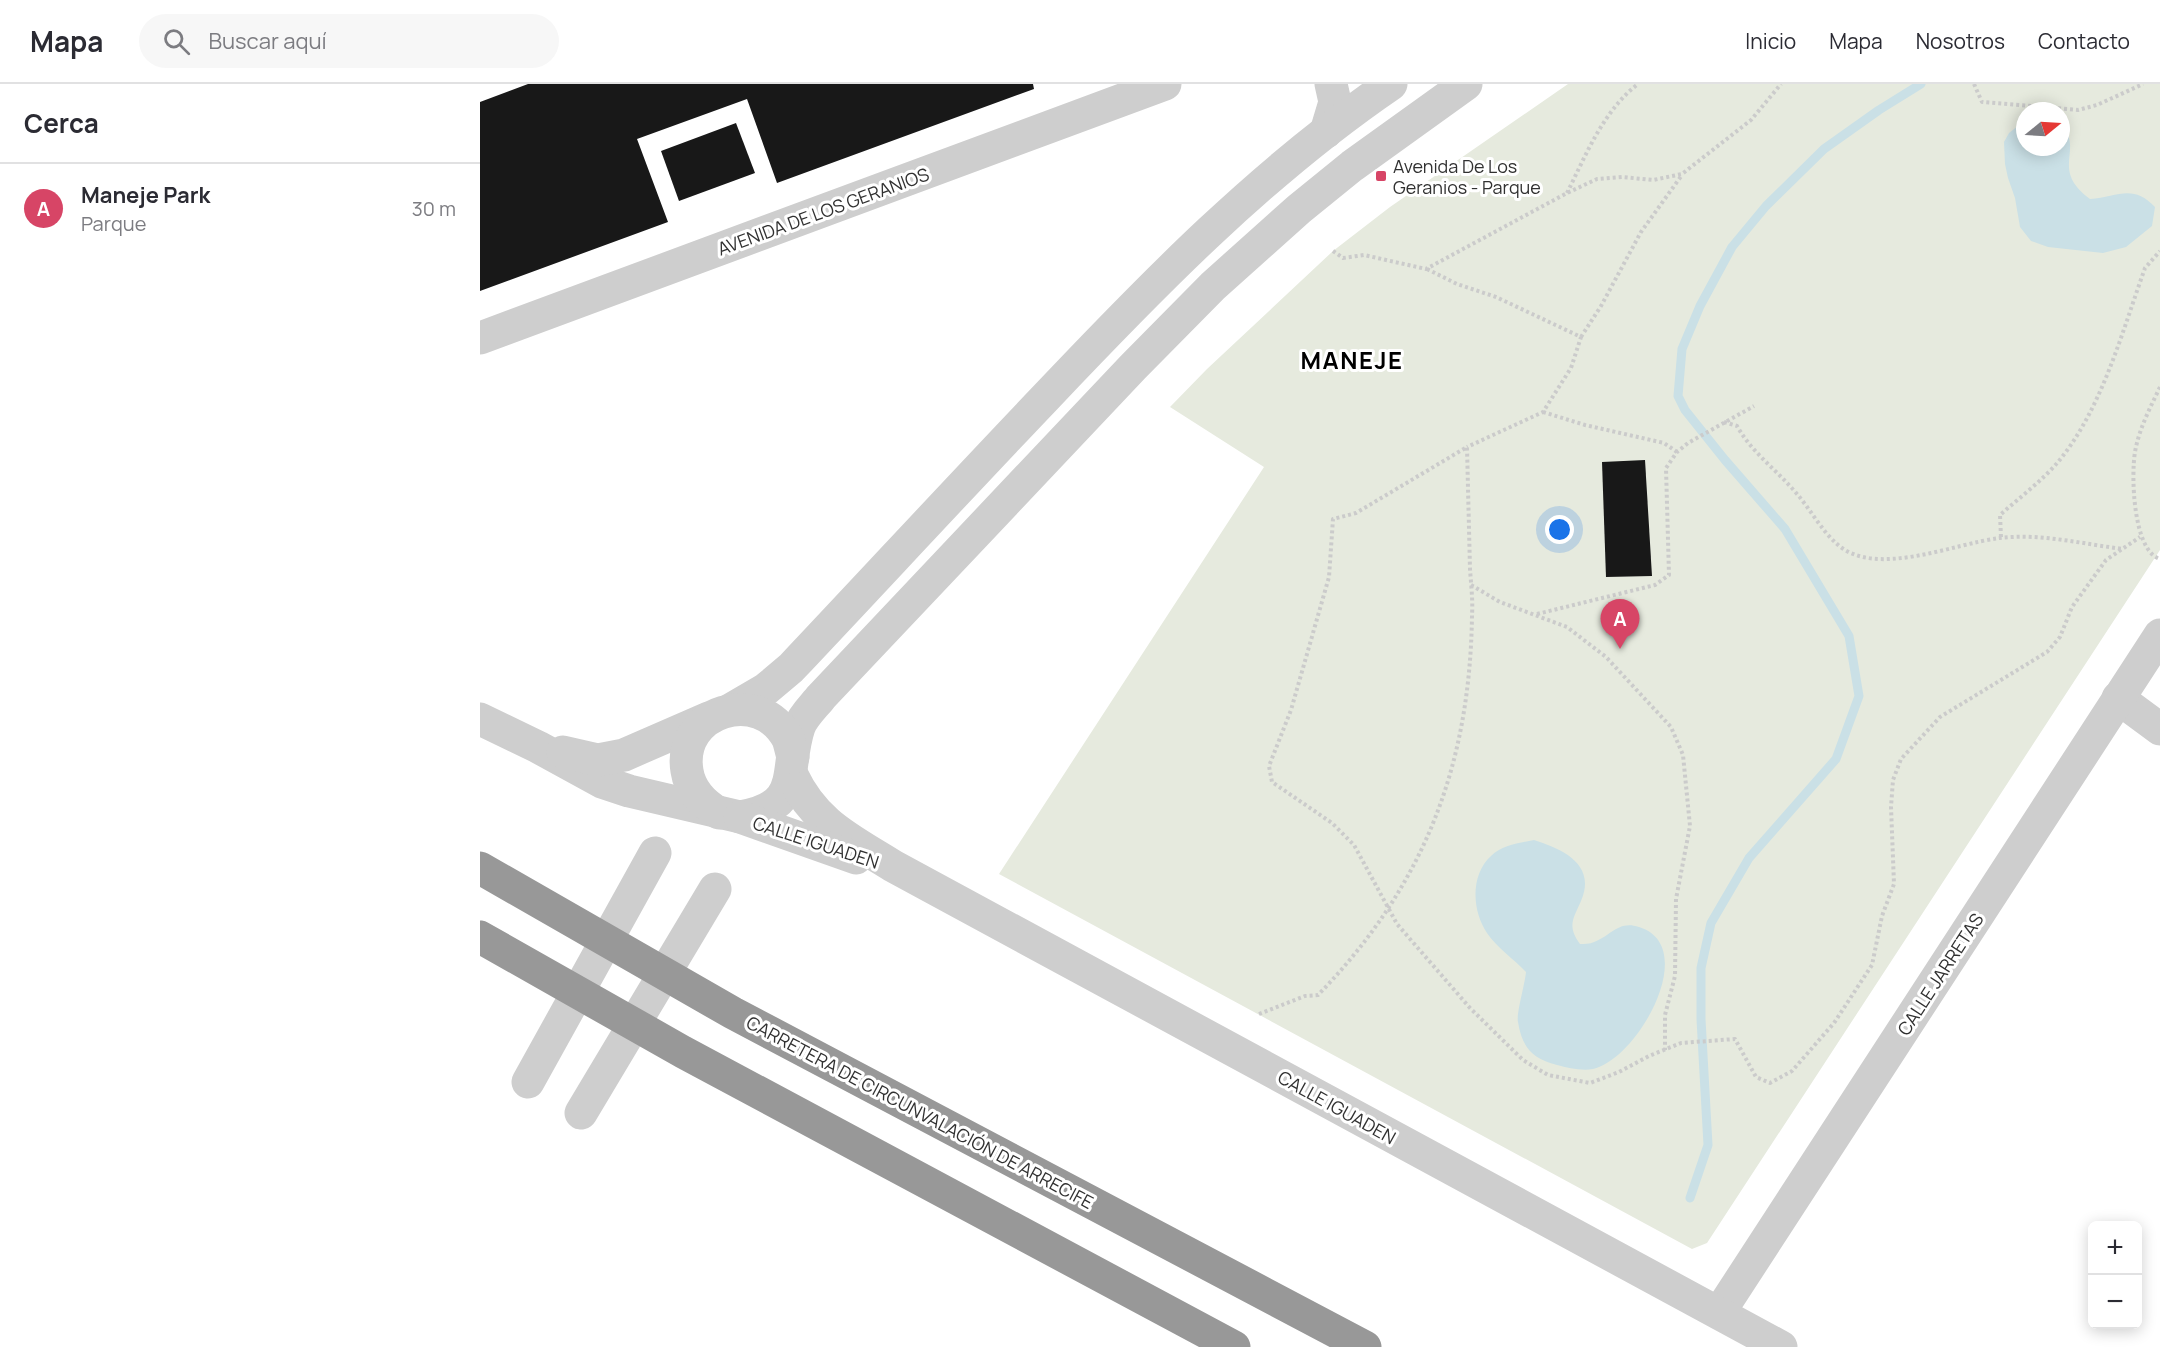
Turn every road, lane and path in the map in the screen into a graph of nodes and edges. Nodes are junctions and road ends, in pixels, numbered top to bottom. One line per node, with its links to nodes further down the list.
1 (1165, 84): 16 (street, AVENIDA DE LOS GERANIOS)
2 (1331, 84): 9 (street)
3 (1391, 84): 9 (street)
4 (1466, 84): 35 (street)
5 (1638, 84): 11 (path)
6 (1781, 84): 10 (path)
7 (1974, 84): 8 (path)
8 (2142, 84)
9 (1326, 132): 31 (street)
10 (1682, 174): 11 (path); 15 (path)
11 (1567, 193): 14 (path)
12 (1333, 251): 14 (path)
13 (2160, 251): 23 (path)
14 (1426, 269): 15 (path)
15 (1581, 337): 19 (path)
16 (480, 338)
17 (2160, 387): 24 (path)
18 (1754, 405): 20 (path)
19 (1543, 412): 21 (path); 22 (path)
20 (1724, 422): 22 (path); 23 (path)
21 (1467, 447): 27 (path); 41 (path)
22 (1677, 452): 28 (path)
23 (2001, 537): 25 (path)
24 (2140, 537): 25 (path); 26 (path)
25 (2123, 549): 44 (path)
26 (2160, 559)
27 (1471, 585): 28 (path); 41 (path)
28 (1536, 615): 44 (path)
29 (2159, 639): 30 (street, CALLE JARRETAS)
30 (2118, 698): 33 (street); 47 (street, CALLE JARRETAS)
31 (719, 714): 34 (street); 35 (street); 36 (street)
32 (480, 719): 34 (street)
33 (2160, 729)
34 (538, 747): 36 (street)
35 (792, 766): 36 (street); 38 (street, CALLE IGUADEN)
36 (732, 816): 38 (street, CALLE IGUADEN)
37 (655, 853): 45 (street)
38 (893, 866): 47 (street, CALLE IGUADEN)
39 (480, 868): 49 (highway, CARRETERA DE CIRCUNVALACIÓN DE ARRECIFE)
40 (715, 889): 46 (street)
41 (1388, 909): 43 (path); 44 (path)
42 (480, 937): 48 (highway)
43 (1259, 1014)
44 (1665, 1050)
45 (528, 1082)
46 (581, 1113)
47 (1719, 1313): 50 (street, CALLE IGUADEN)
48 (1234, 1347)
49 (1365, 1347)
50 (1781, 1347)

